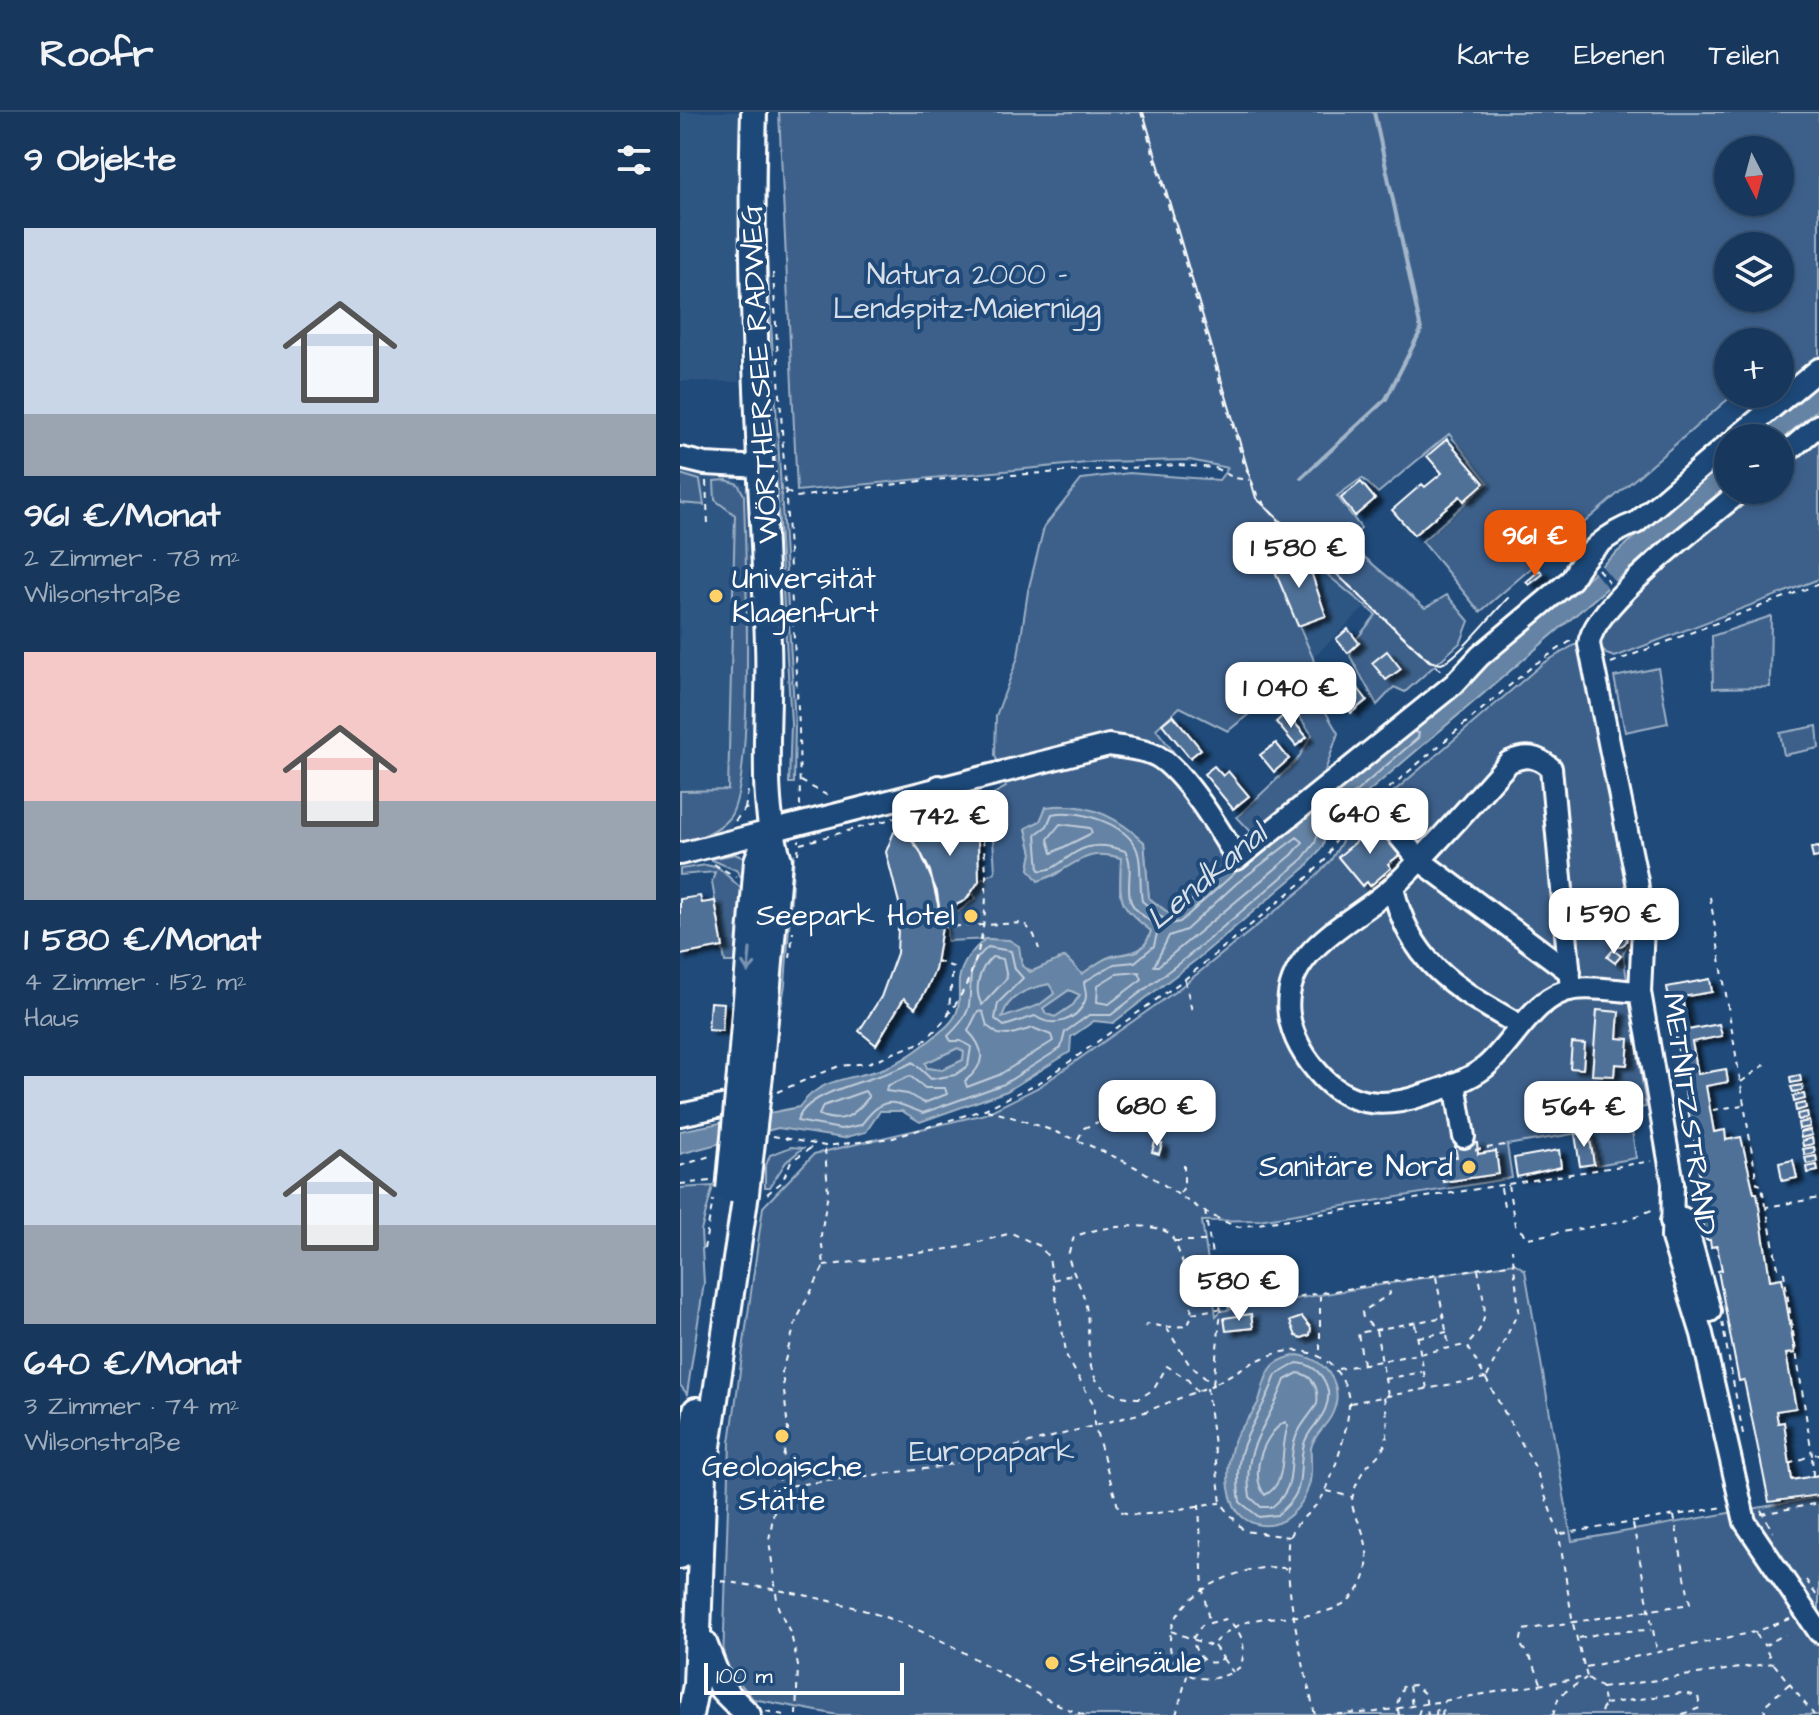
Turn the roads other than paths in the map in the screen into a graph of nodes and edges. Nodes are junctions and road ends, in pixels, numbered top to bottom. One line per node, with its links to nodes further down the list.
1 (754, 112): 8 (main road)
2 (1819, 369): 3 (street)
3 (1753, 424)
4 (1819, 425): 5 (street)
5 (1794, 446)
6 (1714, 456): 10 (street)
7 (680, 458): 8 (street)
8 (762, 467): 13 (main road)
9 (1726, 504): 18 (street, METNITZSTRAND)
10 (939, 786): 12 (street); 13 (street)
11 (1373, 809): 15 (street)
12 (946, 816)
13 (769, 830): 14 (street); 24 (main road, bridge)
14 (680, 854)
15 (1418, 859): 16 (street); 17 (street); 17 (street)
16 (1393, 887): 19 (street); 20 (street)
17 (1571, 981): 18 (street); 19 (street)
18 (1640, 992): 29 (street, METNITZSTRAND)
19 (1521, 1026): 20 (street)
20 (1455, 1083): 23 (street)
21 (745, 1101): 22 (street)
22 (680, 1115)
23 (1464, 1137)
24 (734, 1190): 25 (main road); 28 (main road)
25 (685, 1491): 26 (main road); 27 (main road)
26 (680, 1520)
27 (680, 1556)
28 (698, 1621): 30 (main road); 31 (main road)
29 (1819, 1632)
30 (753, 1712)
31 (690, 1715)

